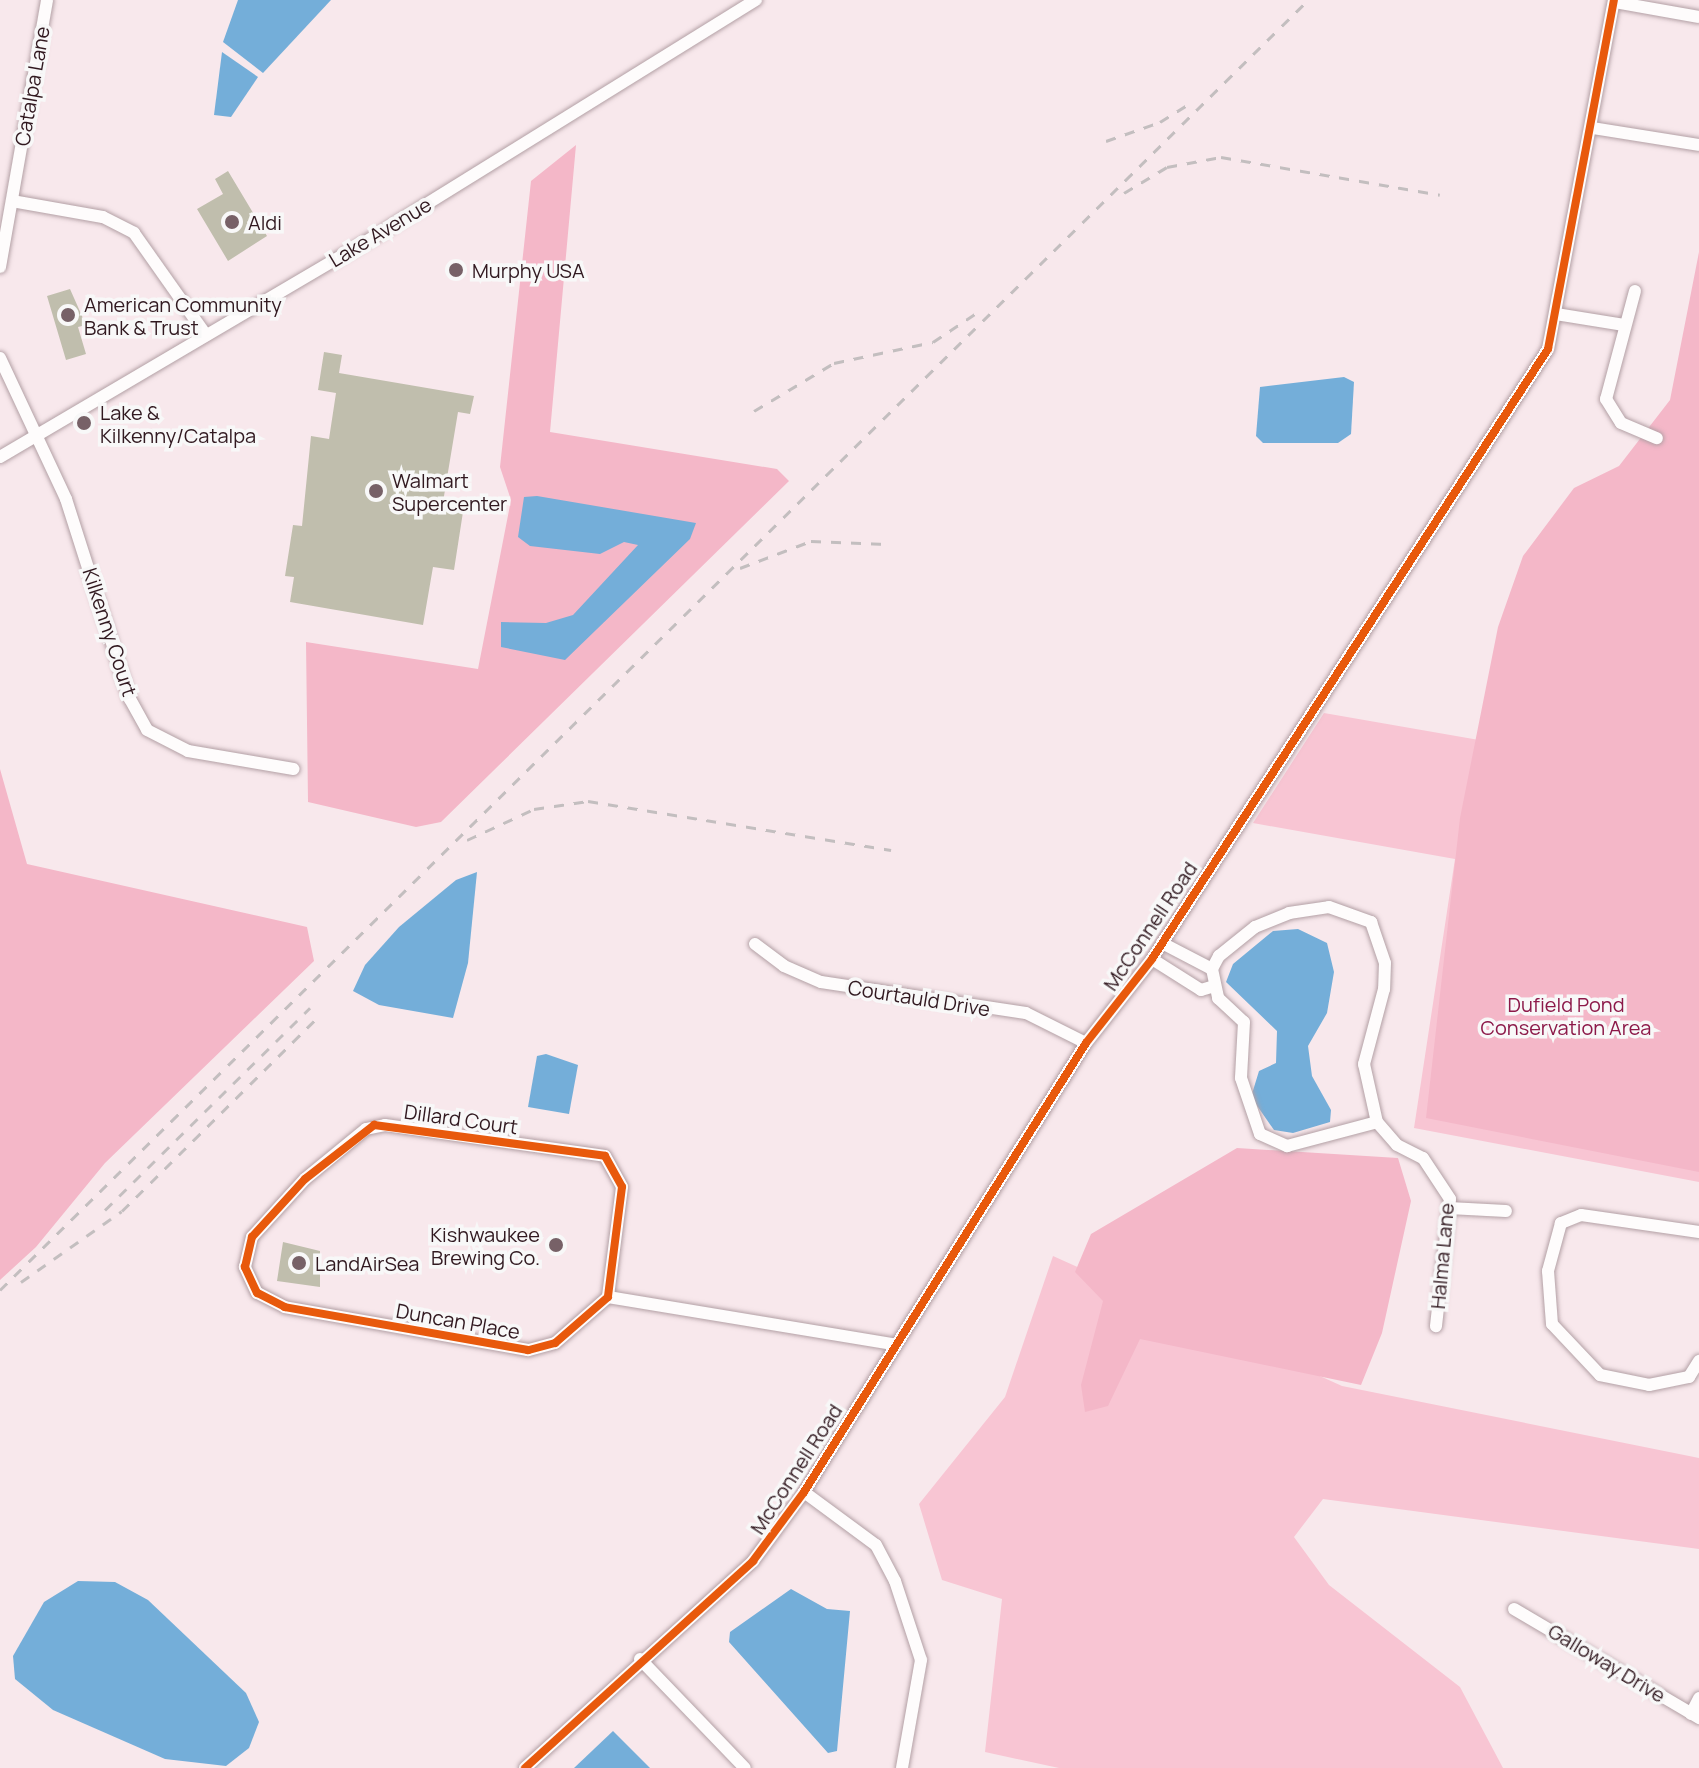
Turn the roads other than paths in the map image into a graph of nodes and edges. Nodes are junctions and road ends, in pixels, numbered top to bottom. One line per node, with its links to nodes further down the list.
1 (47, 0): 7 (street, Catalpa Lane)
2 (756, 0): 12 (street, Lake Avenue)
3 (1614, 1): 4 (street); 5 (street, McConnell Road)
4 (1699, 17)
5 (1593, 128): 6 (street); 10 (street, McConnell Road)
6 (1699, 145)
7 (12, 201): 8 (street, Catalpa Lane); 12 (street)
8 (0, 267)
9 (1635, 291): 11 (street)
10 (1556, 314): 11 (street); 18 (street, McConnell Road)
11 (1624, 325): 15 (street)
12 (206, 335): 14 (street, Lake Avenue)
13 (0, 358): 14 (street)
14 (37, 435): 16 (street, Lake Avenue); 17 (street, Kilkenny Court)
15 (1657, 438)
16 (0, 457)
17 (293, 769)
18 (1162, 943): 20 (street, McConnell Road); 21 (street)
19 (755, 944): 23 (street, Courtauld Drive)
20 (1152, 959): 22 (street); 23 (street, McConnell Road)
21 (1212, 969): 22 (street); 24 (street)
22 (1208, 988): 24 (street)
23 (1086, 1043): 31 (street, McConnell Road)
24 (1377, 1122): 25 (street, Halma Lane)
25 (1449, 1208): 26 (street); 30 (street, Halma Lane)
26 (1506, 1211)
27 (1699, 1232): 32 (street)
28 (608, 1297): 29 (street, Duncan Place); 29 (street, Dillard Court); 31 (street)
29 (285, 1307)
30 (1436, 1326)
31 (893, 1344): 33 (street, McConnell Road)
32 (1699, 1361)
33 (804, 1492): 35 (street, McConnell Road); 40 (street)
34 (1514, 1609): 37 (street, Galloway Drive)
35 (640, 1659): 38 (street, McConnell Road); 39 (street)
36 (1699, 1698): 37 (street)
37 (1695, 1716)
38 (525, 1768)
39 (745, 1768)
40 (902, 1768)

